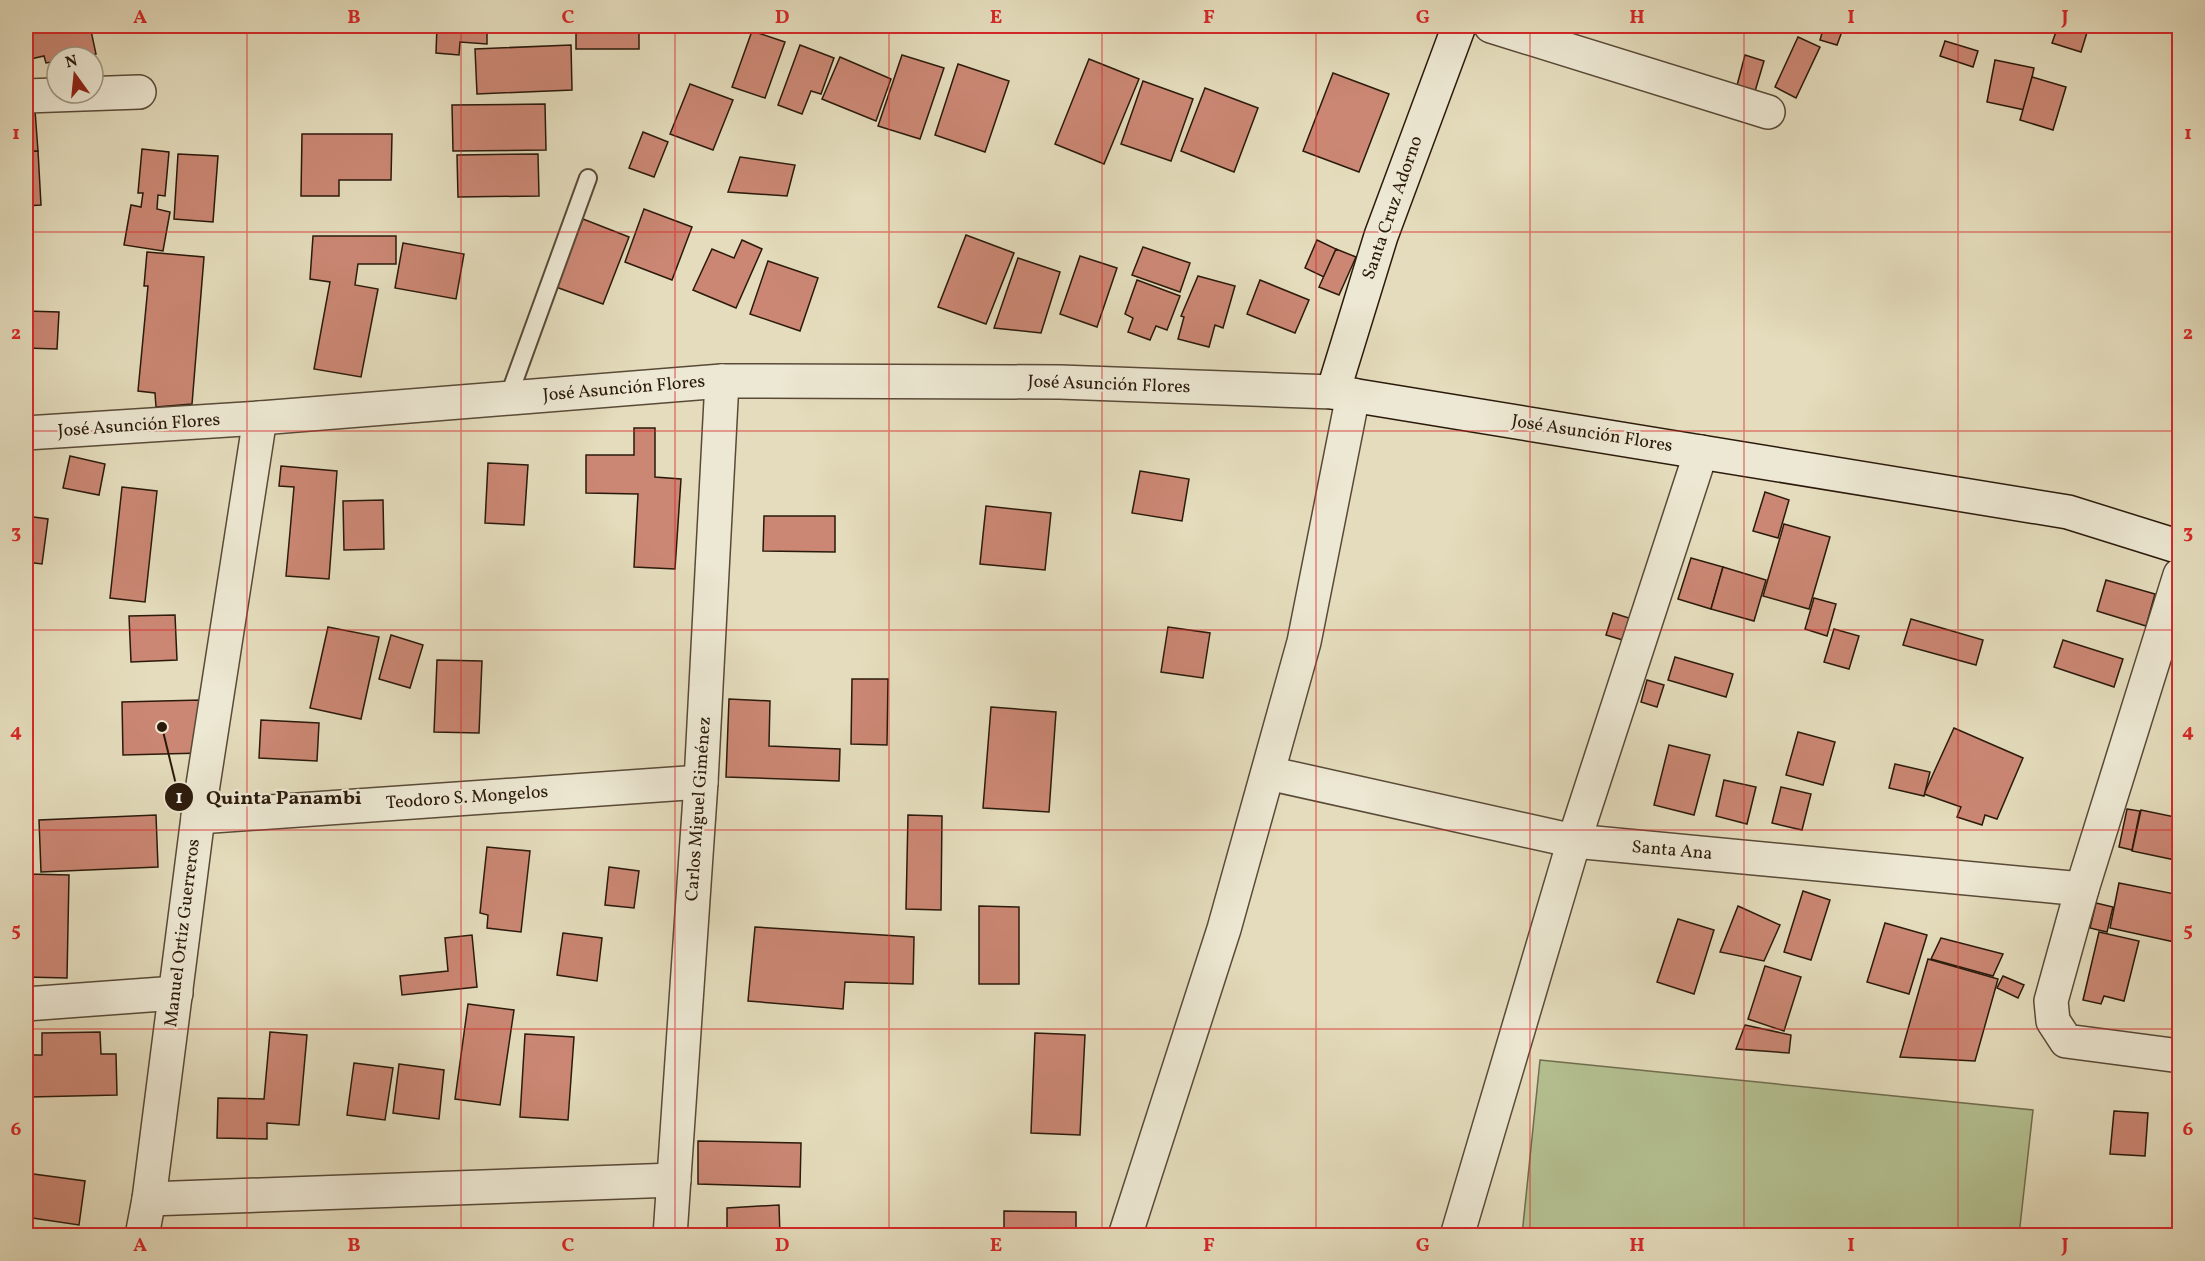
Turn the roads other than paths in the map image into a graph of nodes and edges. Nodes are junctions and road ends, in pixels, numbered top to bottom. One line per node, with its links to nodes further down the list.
1 (1459, 26): 8 (street, Santa Cruz Adorno)
2 (1491, 26): 5 (street)
3 (139, 92): 4 (street)
4 (26, 96)
5 (1768, 112)
6 (588, 178): 9 (lane)
7 (722, 381): 8 (street, José Asunción Flores); 9 (street, José Asunción Flores); 16 (street, Carlos Miguel Giménez)
8 (1343, 393): 12 (street, José Asunción Flores); 15 (street, Santa Cruz Adorno)
9 (508, 398): 10 (street, José Asunción Flores)
10 (260, 418): 11 (street, José Asunción Flores); 17 (street, Manuel Ortiz Guerreros)
11 (26, 434)
12 (1701, 452): 13 (street, José Asunción Flores); 18 (street)
13 (2180, 548)
14 (2180, 575): 19 (street)
15 (1268, 773): 18 (street, Santa Ana); 27 (street, Santa Cruz Adorno)
16 (701, 782): 17 (street, Teodoro S. Mongelos); 23 (street, Carlos Miguel Giménez)
17 (198, 817): 20 (street, Manuel Ortiz Guerreros)
18 (1574, 842): 19 (street, Santa Ana); 28 (street)
19 (2082, 889): 22 (street)
20 (176, 993): 21 (street); 24 (street, Manuel Ortiz Guerreros)
21 (26, 1004)
22 (2180, 1056)
23 (674, 1180): 24 (street); 26 (street, Carlos Miguel Giménez)
24 (149, 1199): 25 (street, Manuel Ortiz Guerreros)
25 (142, 1236)
26 (670, 1236)
27 (1125, 1236)
28 (1457, 1236)

